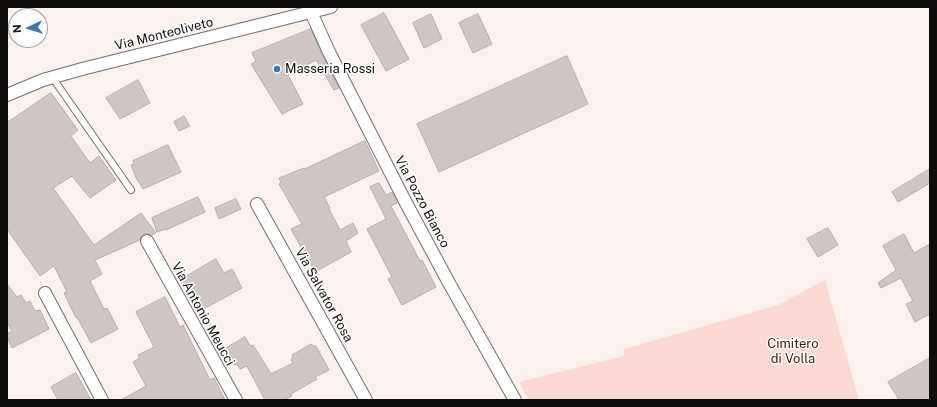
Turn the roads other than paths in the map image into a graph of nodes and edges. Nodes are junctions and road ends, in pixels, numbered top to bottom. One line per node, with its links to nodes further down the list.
1 (331, 7): 2 (street, Via Monteoliveto)
2 (311, 12): 3 (street, Via Monteoliveto); 12 (street, Via Pozzo Bianco)
3 (52, 78): 4 (street, Via Monteoliveto); 5 (lane)
4 (7, 95)
5 (131, 190)
6 (257, 204): 11 (street, Via Salvator Rosa)
7 (147, 241): 10 (street, Via Antonio Meucci)
8 (45, 293): 9 (street)
9 (102, 400)
10 (236, 400)
11 (366, 400)
12 (515, 400)

